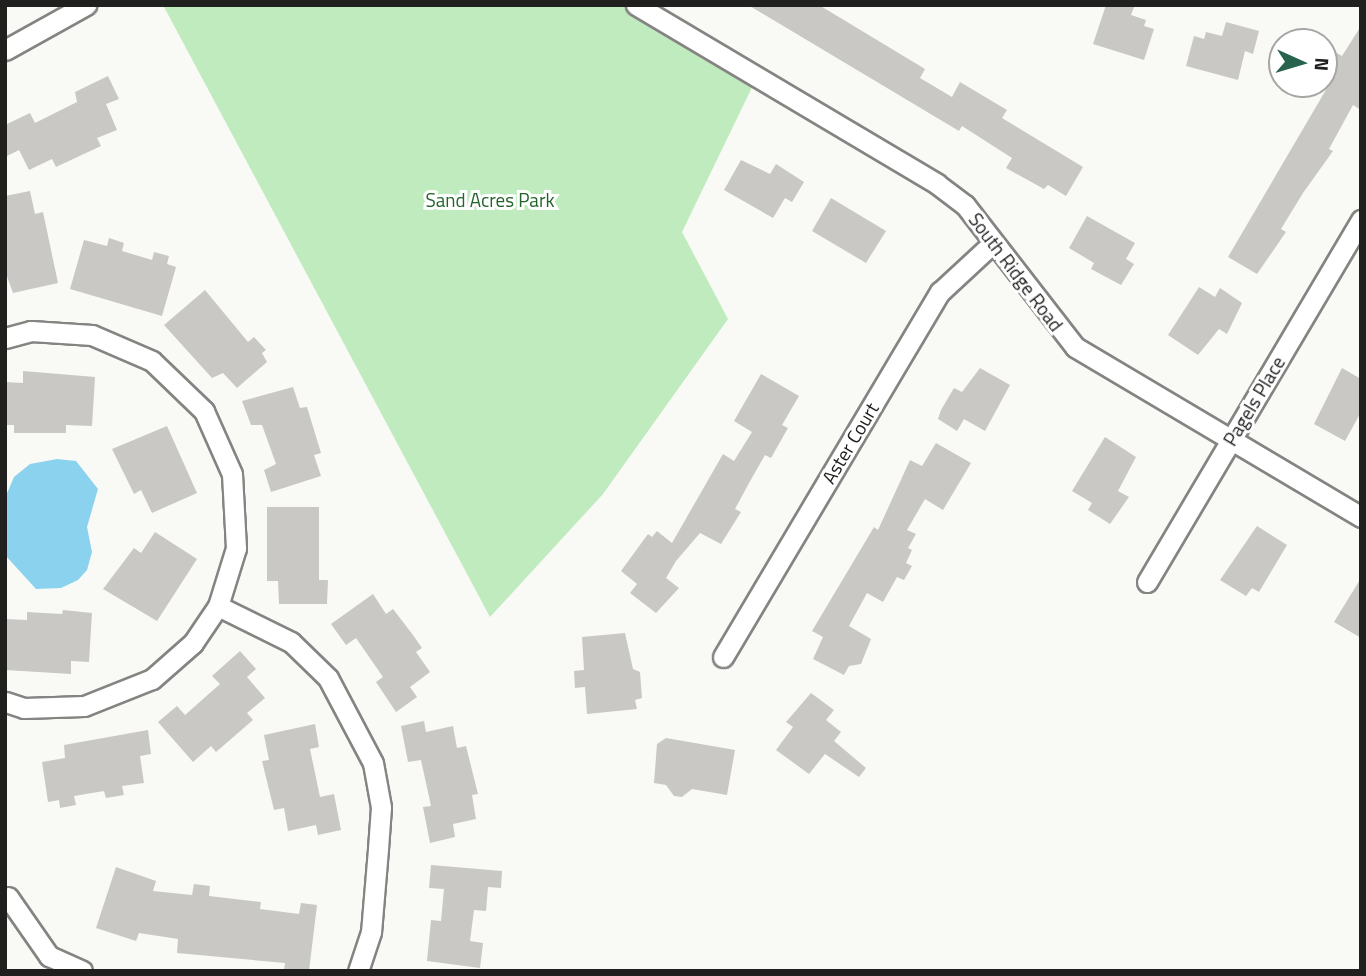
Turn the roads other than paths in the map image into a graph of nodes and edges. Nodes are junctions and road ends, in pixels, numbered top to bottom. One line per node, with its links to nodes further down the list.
1 (86, 5): 3 (street)
2 (636, 5): 5 (street, South Ridge Road)
3 (5, 50)
4 (1361, 219): 7 (street, Pagels Place)
5 (993, 243): 7 (street, South Ridge Road); 11 (street, Aster Court)
6 (5, 338): 10 (street)
7 (1231, 440): 8 (street, South Ridge Road); 9 (street, Pagels Place)
8 (1361, 517)
9 (1147, 582)
10 (218, 606): 12 (street); 15 (street)
11 (723, 657)
12 (5, 702)
13 (8, 897): 14 (street)
14 (82, 971)
15 (358, 971)

